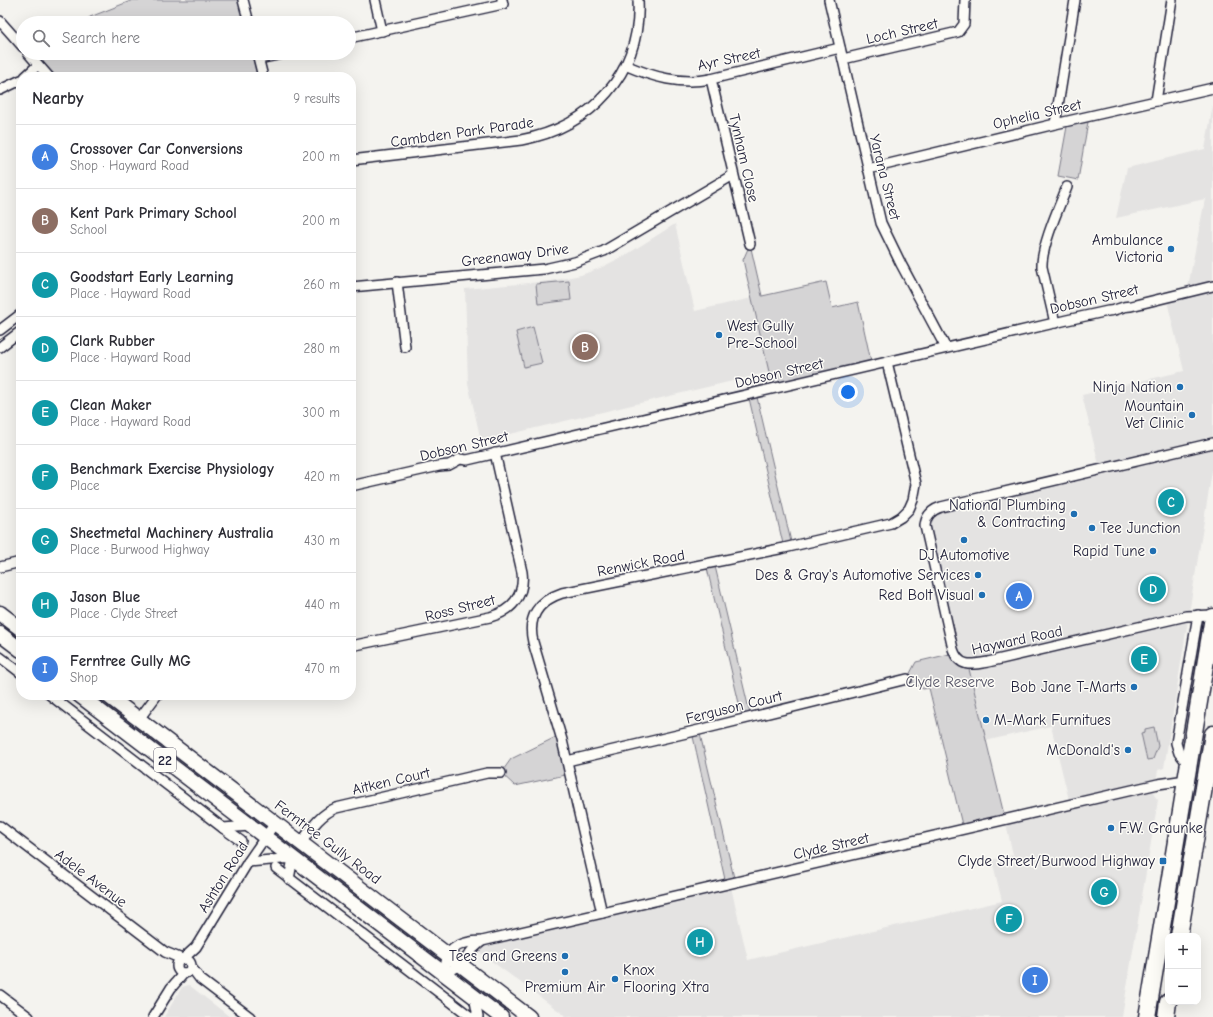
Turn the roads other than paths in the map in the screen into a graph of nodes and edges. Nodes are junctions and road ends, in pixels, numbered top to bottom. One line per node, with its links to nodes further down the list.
1 (242, 0): 9 (street)
2 (375, 0): 11 (street)
3 (502, 0): 11 (street)
4 (638, 0): 19 (street, Cambden Park Parade)
5 (829, 0): 14 (street, Yarana Street)
6 (965, 0): 15 (street, Loch Street)
7 (1075, 0): 28 (street)
8 (1172, 0): 27 (street)
9 (247, 16)
10 (0, 21): 13 (street)
11 (382, 31): 12 (street)
12 (356, 37)
13 (16, 39)
14 (840, 48): 15 (street, Yarana Street); 23 (street, Ayr Street)
15 (843, 59): 30 (street, Yarana Street)
16 (34, 60): 18 (street)
17 (259, 60): 22 (street)
18 (38, 65): 20 (street); 21 (street)
19 (625, 65): 23 (street, Ayr Street); 29 (street, Cambden Park Parade)
20 (30, 72)
21 (44, 72)
22 (262, 72)
23 (711, 79): 31 (street, Tynham Close)
24 (16, 82): 26 (street)
25 (1213, 88): 27 (street, Ophelia Street)
26 (0, 90)
27 (1156, 101): 28 (street, Ophelia Street)
28 (1055, 124): 30 (street, Ophelia Street)
29 (356, 159)
30 (868, 169): 43 (street, Yarana Street)
31 (733, 175): 33 (street, Tynham Close); 34 (street, Greenaway Drive)
32 (1067, 187): 38 (street)
33 (750, 244)
34 (397, 282): 35 (street, Greenaway Drive); 42 (street)
35 (356, 286)
36 (1213, 286): 38 (street, Dobson Street)
37 (16, 318): 39 (street)
38 (1055, 323): 43 (street, Dobson Street)
39 (0, 330)
40 (16, 335): 41 (street)
41 (0, 347)
42 (405, 347)
43 (946, 348): 44 (street, Dobson Street)
44 (888, 362): 46 (street, Dobson Street); 65 (street, Renwick Road)
45 (1213, 443): 51 (street, Hayward Road)
46 (495, 453): 47 (street, Dobson Street); 54 (street, Ross Street)
47 (356, 485)
48 (16, 563): 49 (street)
49 (0, 567)
50 (0, 613): 52 (main road)
51 (1208, 615): 66 (highway)
52 (16, 625)
53 (0, 634): 55 (main road)
54 (356, 645)
55 (16, 646)
56 (0, 657): 57 (street)
57 (16, 669)
58 (907, 679): 65 (street, Ferguson Court)
59 (57, 700): 72 (street)
60 (86, 700): 71 (main road, 22)
61 (114, 700): 63 (main road, Ferntree Gully Road / 22)
62 (153, 700): 63 (street)
63 (139, 719): 69 (main road, Ferntree Gully Road / 22)
64 (1213, 734): 68 (highway)
65 (567, 761): 80 (street, Renwick Road)
66 (1188, 772): 68 (highway); 80 (street, Clyde Street); 98 (highway)
67 (501, 773): 75 (street, Aitken Court)
68 (1209, 780): 81 (highway)
69 (275, 823): 73 (street, Ashton Road); 75 (main road, Ferntree Gully Road / 22)
70 (0, 826): 85 (street, Adele Avenue)
71 (250, 826): 72 (street); 73 (main road, 22)
72 (223, 828): 74 (street)
73 (265, 836): 76 (main road, 22); 77 (street, Ashton Road)
74 (241, 841)
75 (301, 843): 83 (main road, Ferntree Gully Road / 22)
76 (293, 858): 77 (street); 79 (street); 86 (main road, 22)
77 (248, 862): 85 (street, Ashton Road)
78 (276, 868): 79 (street)
79 (289, 879): 87 (street)
80 (602, 913): 82 (street, Clyde Street)
81 (1180, 933)
82 (482, 941): 83 (street, Clyde Street); 84 (street)
83 (448, 955): 84 (main road, Ferntree Gully Road / 22); 86 (street)
84 (461, 965): 86 (street); 97 (main road, Ferntree Gully Road / 22)
85 (184, 966): 92 (street, Ashton Road); 93 (street, Adele Avenue)
86 (440, 971): 87 (street); 89 (main road, 22)
87 (415, 974): 94 (street)
88 (0, 995): 91 (street)
89 (474, 996): 95 (street); 96 (main road, 22)
90 (1168, 1005): 99 (highway)
91 (29, 1017)
92 (153, 1017)
93 (250, 1017)
94 (471, 1017)
95 (478, 1017)
96 (501, 1017)
97 (529, 1017)
98 (1147, 1017)
99 (1166, 1017)

